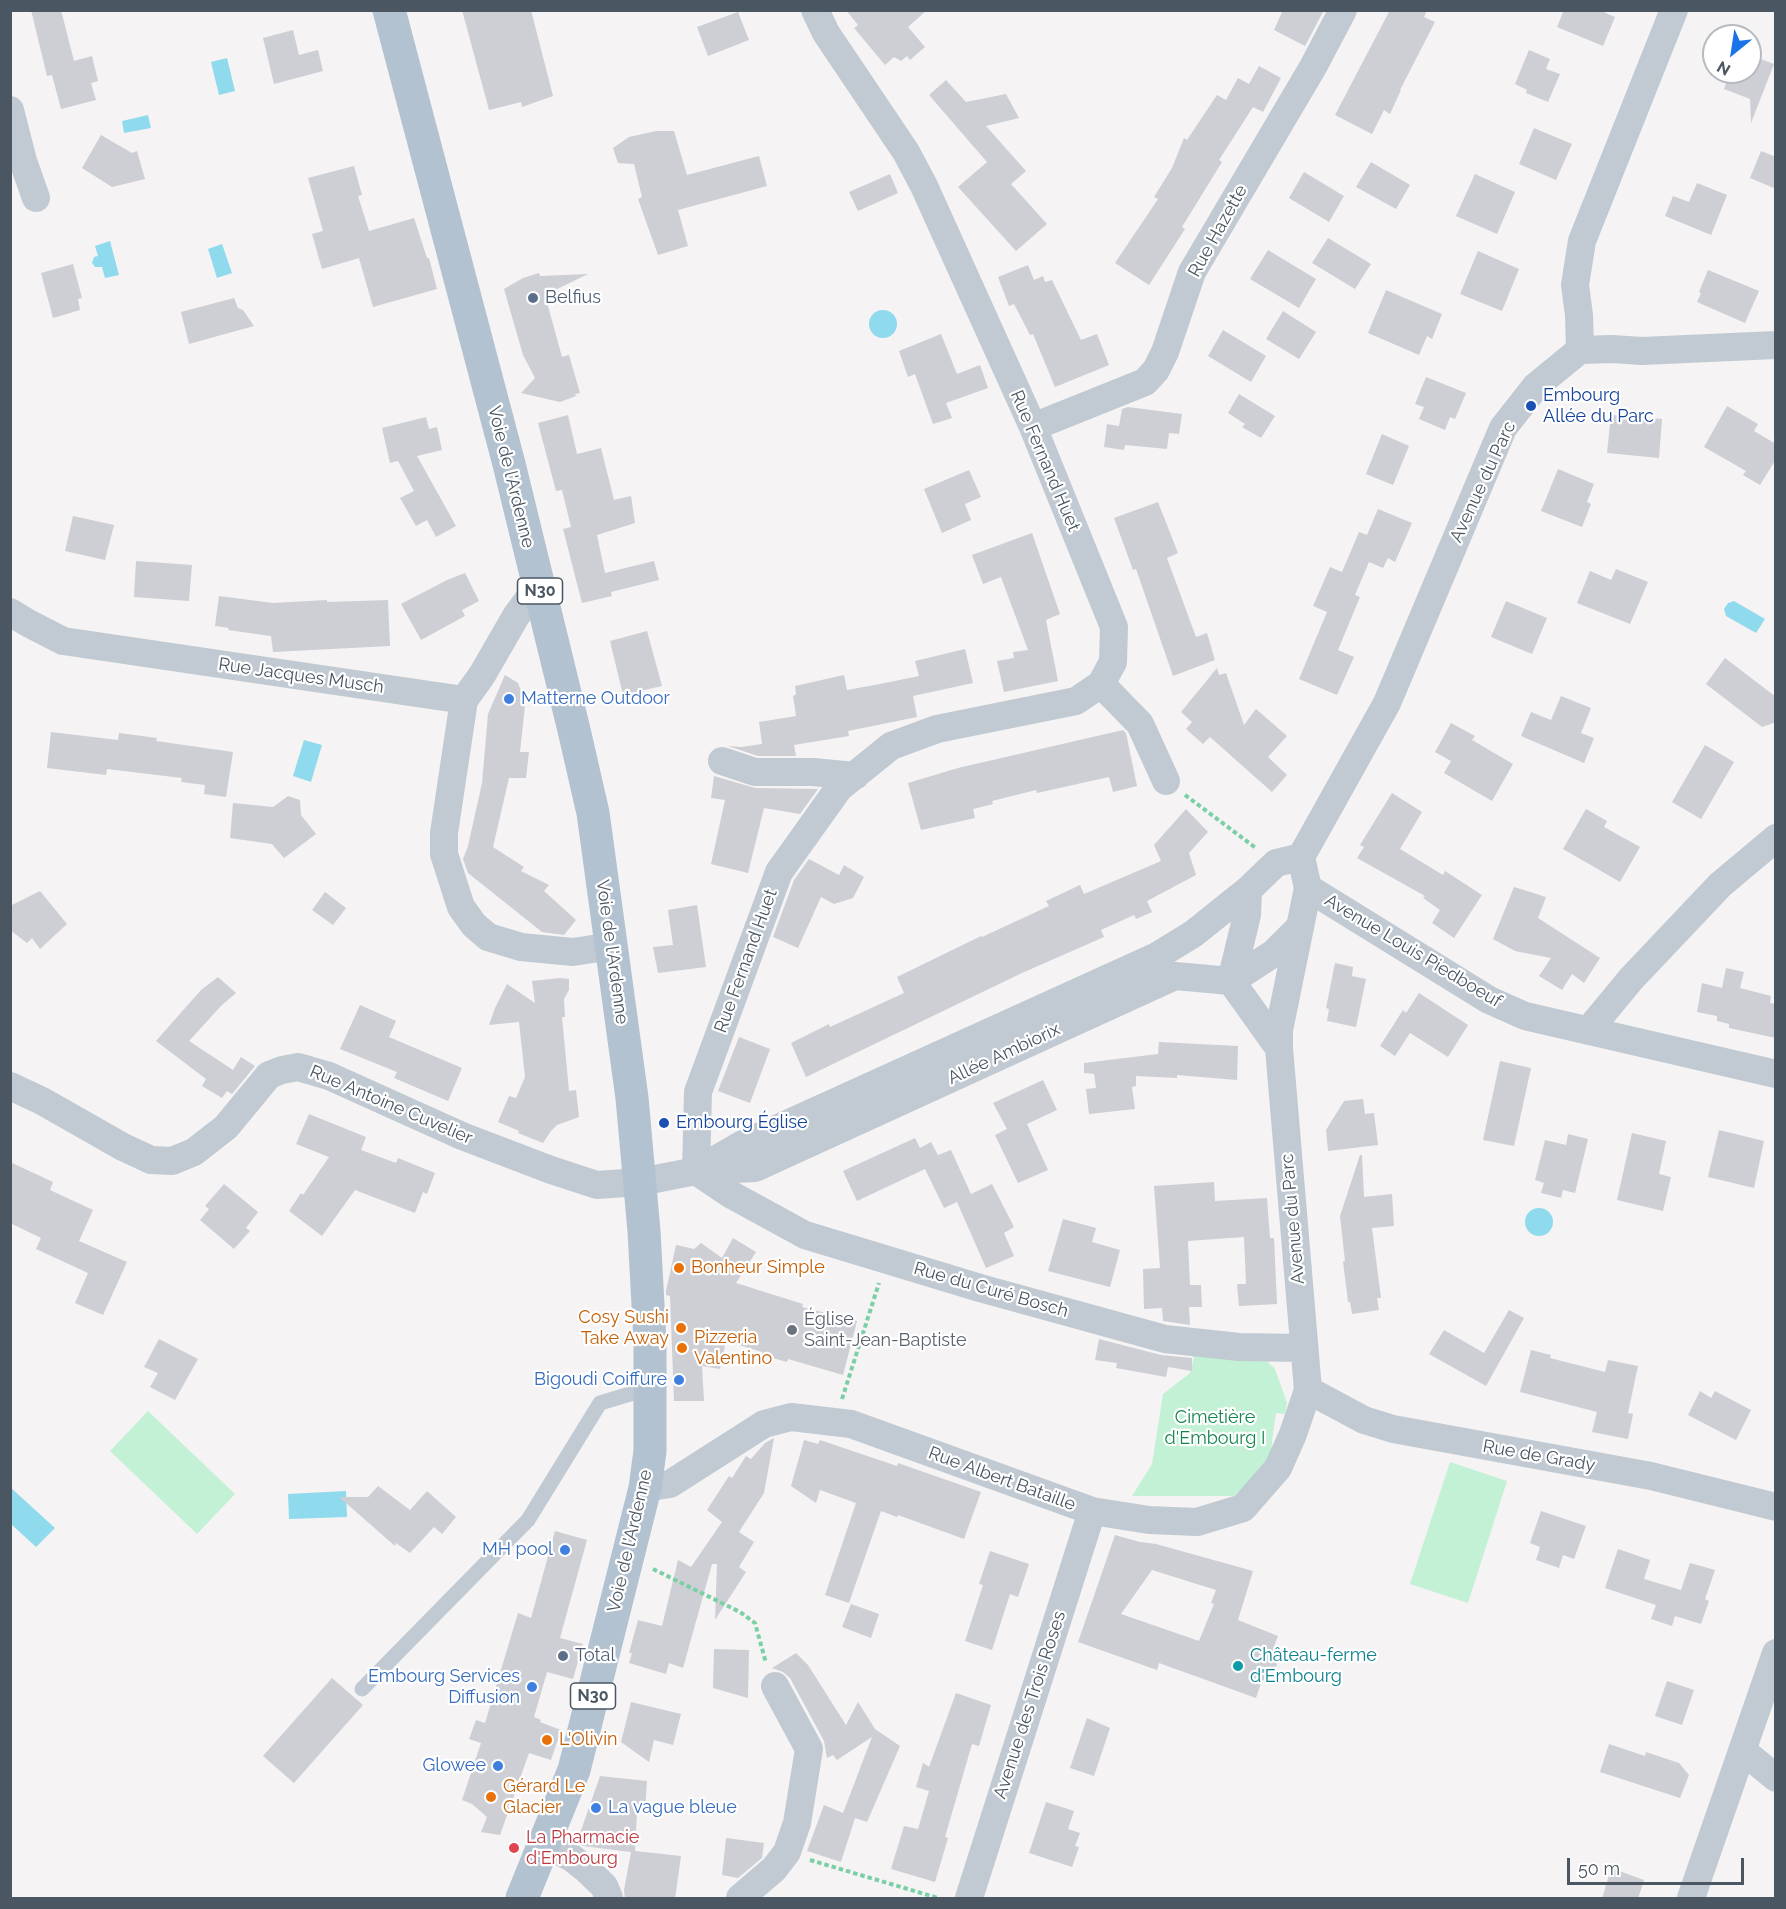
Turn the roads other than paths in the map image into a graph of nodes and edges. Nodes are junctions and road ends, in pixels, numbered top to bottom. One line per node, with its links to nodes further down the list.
1 (389, 10): 11 (main road, Voie de l'Ardenne / N30)
2 (815, 10): 10 (street, Rue Fernand Huet)
3 (1343, 10): 10 (street, Rue Hazette)
4 (1674, 10): 9 (street)
5 (10, 110): 6 (street)
6 (17, 162): 7 (street)
7 (36, 198)
8 (1776, 345): 9 (street)
9 (1580, 350): 19 (street, Avenue du Parc)
10 (1033, 427): 13 (street, Rue Fernand Huet)
11 (538, 586): 14 (street); 23 (main road, Voie de l'Ardenne / N30)
12 (10, 612): 14 (street, Rue Jacques Musch)
13 (1101, 684): 16 (street, Rue Fernand Huet); 17 (street)
14 (464, 700): 23 (street)
15 (722, 761): 16 (street)
16 (855, 776): 29 (street, Rue Fernand Huet)
17 (1166, 781)
18 (1776, 838): 25 (street)
19 (1288, 860): 20 (street, Avenue du Parc); 21 (street, Avenue du Parc)
20 (1308, 888): 22 (street, Avenue du Parc); 25 (street, Avenue Louis Piedboeuf)
21 (1248, 890): 24 (street); 29 (street, Allée Ambiorix)
22 (1300, 927): 24 (street); 26 (street, Avenue du Parc)
23 (612, 946): 30 (main road, Voie de l'Ardenne / N30)
24 (1231, 981): 26 (street); 29 (street, Allée Ambiorix)
25 (1588, 1031): 27 (street, Avenue Louis Piedboeuf)
26 (1279, 1048): 31 (street, Avenue du Parc)
27 (1776, 1074)
28 (10, 1086): 30 (street, Rue Antoine Cuvelier)
29 (696, 1171): 30 (street, Allée Ambiorix); 31 (street, Rue du Curé Bosch)
30 (640, 1182): 32 (main road, Voie de l'Ardenne / N30)
31 (1304, 1348): 33 (street, Avenue du Parc)
32 (650, 1388): 34 (main road, Voie de l'Ardenne / N30); 39 (lane)
33 (1308, 1390): 35 (street, Rue de Grady); 36 (street, Rue Albert Bataille)
34 (645, 1488): 36 (street, Rue Albert Bataille); 42 (main road, Voie de l'Ardenne / N30)
35 (1776, 1508)
36 (1092, 1511): 46 (street, Avenue des Trois Roses)
37 (1776, 1653): 40 (street)
38 (775, 1686): 45 (street)
39 (362, 1689)
40 (1743, 1751): 41 (street); 47 (street)
41 (1776, 1778)
42 (545, 1845): 43 (main road, Voie de l'Ardenne / N30); 44 (street)
43 (522, 1899)
44 (609, 1899)
45 (740, 1899)
46 (969, 1899)
47 (1691, 1899)

